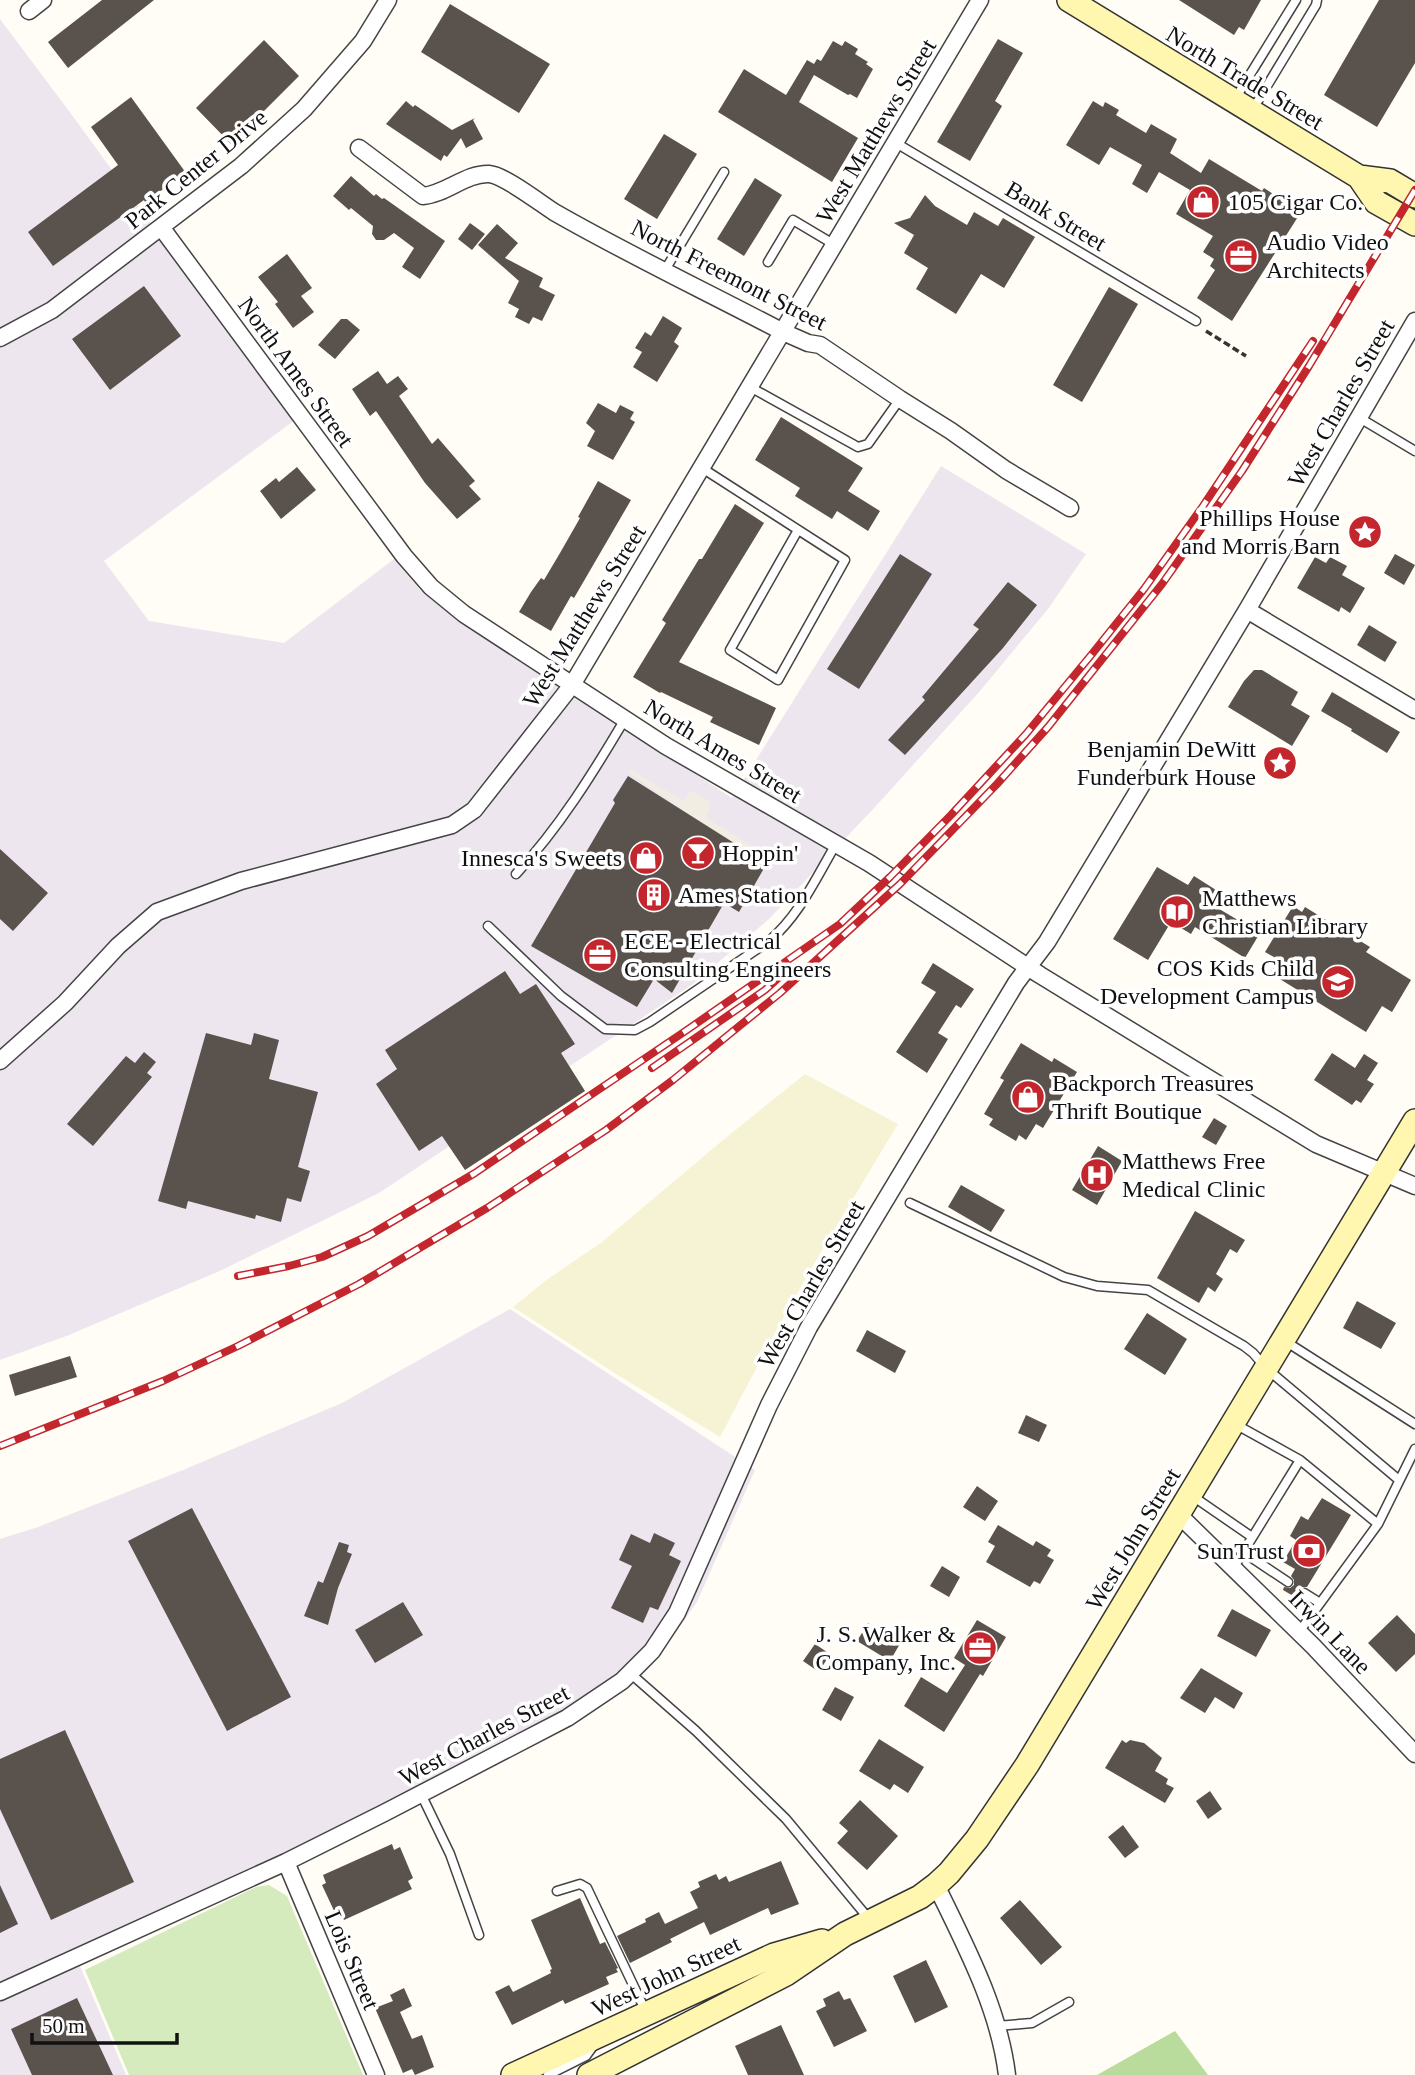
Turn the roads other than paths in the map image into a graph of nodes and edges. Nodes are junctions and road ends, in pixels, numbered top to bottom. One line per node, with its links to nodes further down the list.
1 (43, 0): 7 (street)
2 (388, 0): 15 (street, Park Center Drive)
3 (980, 0): 9 (street, West Matthews Street)
4 (1069, 0): 8 (main road, North Trade Street)
5 (1296, 0): 8 (lane)
6 (1317, 0): 8 (lane)
7 (29, 11)
8 (1242, 106): 12 (main road, North Trade Street)
9 (896, 144): 16 (street, West Matthews Street); 19 (lane, Bank Street)
10 (359, 148): 18 (street, North Freemont Street)
11 (724, 172): 18 (lane)
12 (1359, 177): 13 (main road, North Trade Street); 14 (main road, North Trade Street)
13 (1415, 196)
14 (1415, 224)
15 (161, 227): 22 (street, Park Center Drive); 31 (street, North Ames Street)
16 (835, 245): 17 (lane); 21 (street, West Matthews Street)
17 (768, 262)
18 (665, 270): 21 (street, North Freemont Street)
19 (1196, 321)
20 (1415, 321): 25 (street, West Charles Street)
21 (783, 332): 23 (street, West Matthews Street); 24 (street, North Freemont Street)
22 (0, 338)
23 (750, 387): 24 (lane); 27 (street, West Matthews Street)
24 (900, 399): 28 (street, North Freemont Street)
25 (1358, 417): 26 (lane); 30 (street, West Charles Street)
26 (1415, 451)
27 (702, 468): 29 (lane); 31 (street, West Matthews Street)
28 (1070, 508)
29 (798, 530): 29 (lane)
30 (1247, 610): 32 (street); 37 (street, West Charles Street)
31 (572, 685): 33 (street, North Ames Street); 38 (street, West Matthews Street)
32 (1415, 710)
33 (625, 719): 34 (street, North Ames Street); 35 (lane)
34 (836, 844): 36 (lane); 37 (street, North Ames Street)
35 (516, 874)
36 (488, 926)
37 (1027, 967): 40 (street, North Ames Street); 60 (street, West Charles Street)
38 (0, 1061)
39 (1415, 1121): 40 (main road, West John Street)
40 (1384, 1173): 41 (street, North Ames Street); 43 (main road, West John Street)
41 (1415, 1186)
42 (910, 1203): 44 (lane)
43 (1284, 1340): 44 (main road, West John Street); 46 (lane)
44 (1267, 1369): 45 (main road, West John Street); 49 (lane)
45 (1234, 1423): 48 (lane); 50 (main road, West John Street)
46 (1415, 1424)
47 (1415, 1448): 49 (lane)
48 (1300, 1460): 52 (lane); 53 (lane)
49 (1399, 1480): 52 (lane)
50 (1191, 1495): 51 (main road, West John Street); 53 (lane)
51 (1179, 1515): 55 (street, Irwin Lane); 64 (main road, West John Street)
52 (1378, 1524): 58 (lane)
53 (1252, 1536): 54 (lane)
54 (1243, 1552): 55 (lane); 56 (lane)
55 (1234, 1567): 59 (street, Irwin Lane)
56 (1288, 1582)
57 (1304, 1593): 58 (lane)
58 (1320, 1603): 59 (lane)
59 (1299, 1632): 61 (street, Irwin Lane)
60 (630, 1673): 62 (street, West Charles Street); 66 (lane)
61 (1415, 1754)
62 (421, 1794): 63 (street, West Charles Street); 68 (lane)
63 (286, 1862): 69 (street, West Charles Street); 74 (street, Lois Street)
64 (936, 1885): 66 (main road, West John Street); 72 (street)
65 (557, 1891): 71 (lane)
66 (871, 1921): 67 (main road, West John Street)
67 (845, 1934): 71 (main road, West John Street); 77 (main road, West John Street)
68 (479, 1935)
69 (0, 1992)
70 (1069, 2002): 72 (lane)
71 (647, 2014): 73 (main road, West John Street)
72 (997, 2026): 78 (street)
73 (599, 2036): 75 (main road, West John Street); 76 (lane)
74 (376, 2075)
75 (513, 2075)
76 (548, 2075)
77 (589, 2075)
78 (1007, 2075)

